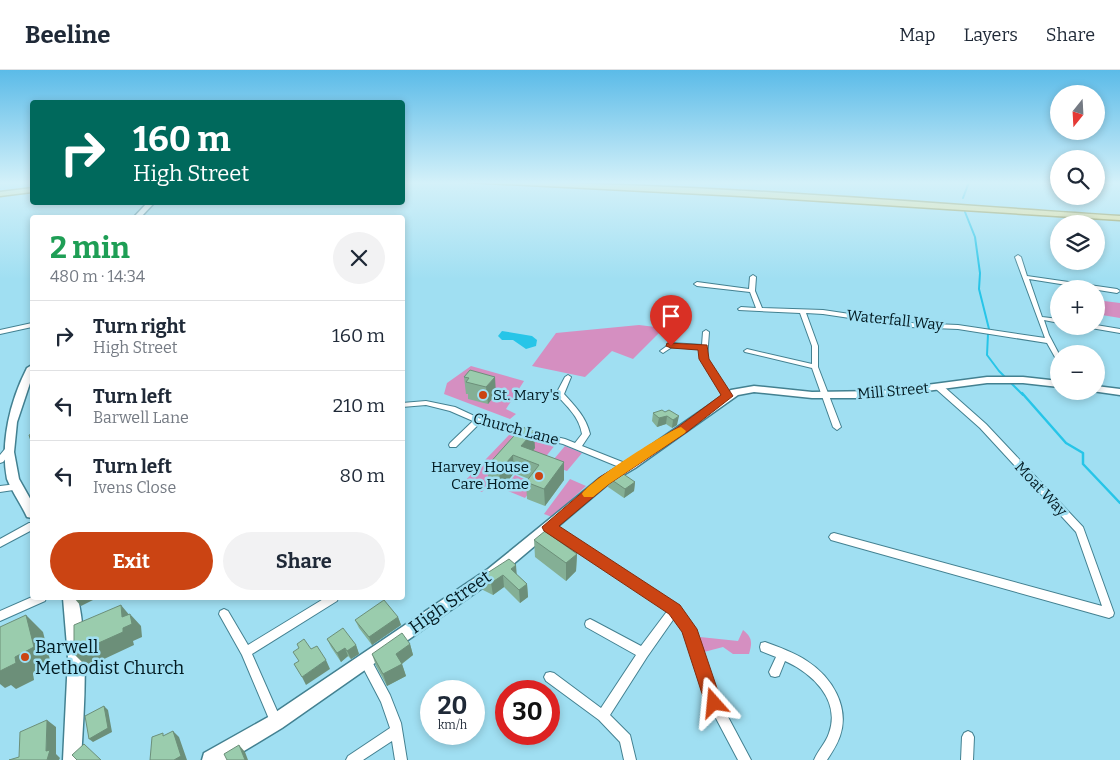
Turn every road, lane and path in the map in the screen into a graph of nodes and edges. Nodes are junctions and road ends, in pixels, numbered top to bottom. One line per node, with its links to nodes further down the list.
1 (1062, 214): 2 (main road)
2 (1120, 218)
3 (1018, 257): 5 (street)
4 (754, 277): 7 (street)
5 (1025, 277): 8 (street); 12 (street)
6 (697, 284): 7 (street)
7 (752, 291): 10 (street)
8 (1117, 291)
9 (741, 309): 10 (street, Waterfall Way)
10 (759, 309): 11 (street, Waterfall Way)
11 (802, 311): 19 (street, Waterfall Way); 24 (street)
12 (1040, 318): 13 (street); 19 (street)
13 (1050, 320)
14 (30, 325): 17 (street)
15 (1105, 328): 16 (street)
16 (1120, 331)
17 (0, 332)
18 (706, 332): 21 (street)
19 (1049, 341): 20 (street)
20 (1051, 345)
21 (703, 347): 22 (street); 32 (street)
22 (663, 351)
23 (747, 351): 24 (street)
24 (815, 367): 31 (street)
25 (568, 377): 37 (street)
26 (29, 381): 38 (street)
27 (1050, 383): 28 (street, Mill Street)
28 (939, 387): 31 (street, Mill Street); 45 (street, Moat Way)
29 (1105, 390): 30 (street)
30 (1120, 392)
31 (826, 395): 32 (street, Mill Street); 35 (street)
32 (727, 396): 39 (street, High Street)
33 (405, 405): 34 (street, Church Lane)
34 (478, 421): 36 (street); 37 (street, Church Lane)
35 (837, 427)
36 (453, 445)
37 (577, 446): 39 (street, Church Lane)
38 (4, 455): 40 (street)
39 (627, 467): 44 (street, High Street)
40 (17, 487): 41 (street); 42 (street)
41 (0, 489)
42 (30, 510)
43 (30, 527): 46 (street)
44 (549, 527): 50 (street); 58 (street, High Street)
45 (834, 537)
46 (0, 543)
47 (36, 600): 52 (street)
48 (71, 600): 65 (street)
49 (330, 600): 55 (street)
50 (674, 609): 56 (street); 70 (street)
51 (224, 614): 55 (street)
52 (0, 616)
53 (590, 624): 56 (street)
54 (766, 647): 57 (street)
55 (246, 652): 62 (street)
56 (643, 653): 61 (street)
57 (782, 654): 59 (street); 71 (street)
58 (365, 660): 62 (street, High Street); 63 (street)
59 (775, 672)
60 (550, 677): 61 (street)
61 (603, 716): 69 (street)
62 (276, 722): 66 (street, High Street)
63 (396, 732): 67 (street); 68 (street)
64 (968, 737): 72 (street)
65 (72, 760)
66 (211, 760)
67 (352, 760)
68 (401, 760)
69 (630, 760)
70 (745, 760)
71 (820, 760)
72 (967, 760)

